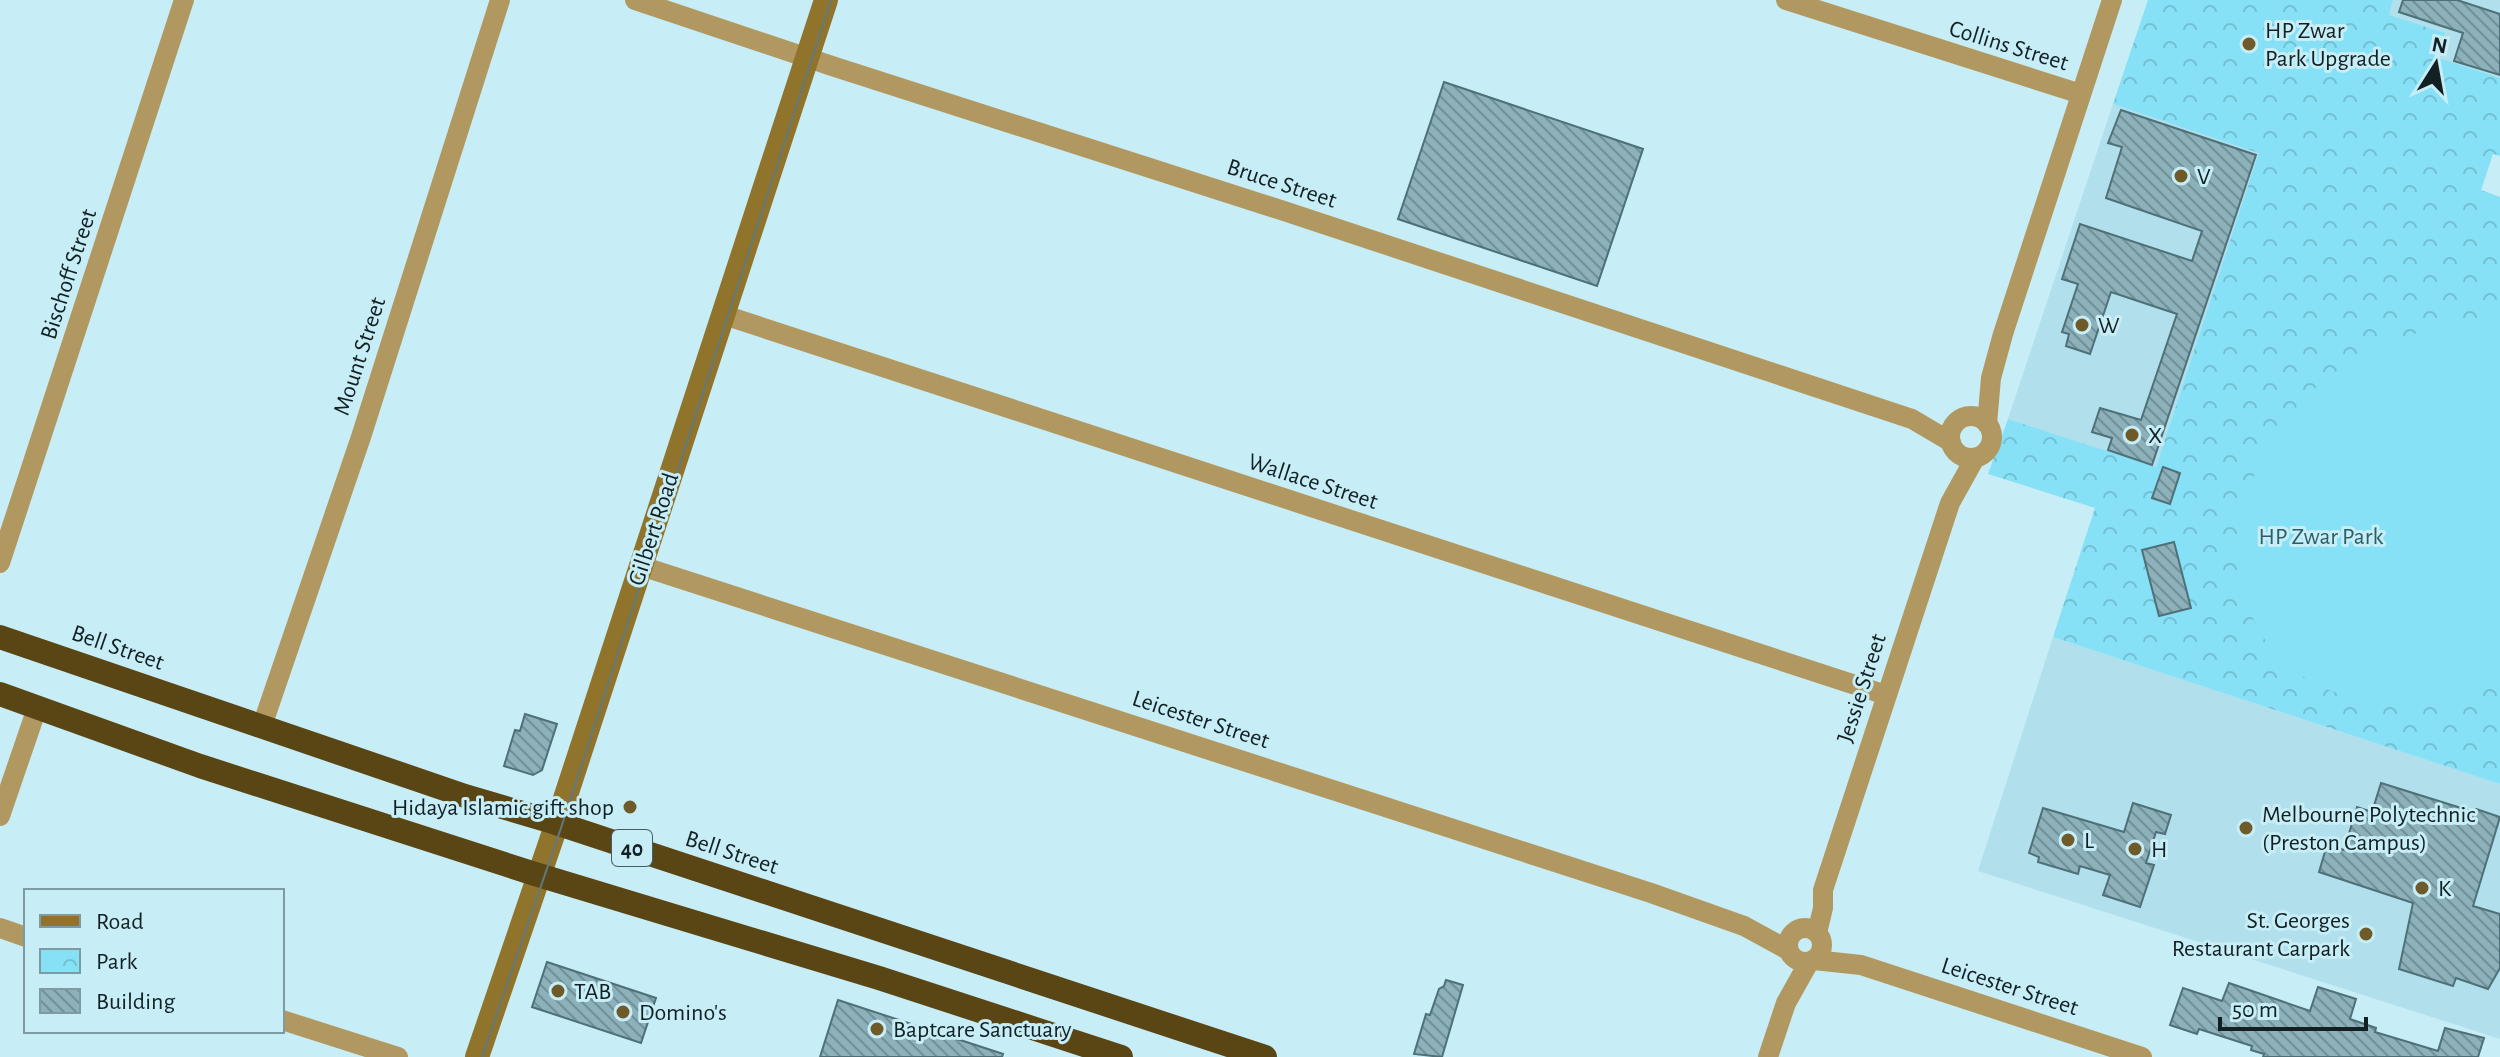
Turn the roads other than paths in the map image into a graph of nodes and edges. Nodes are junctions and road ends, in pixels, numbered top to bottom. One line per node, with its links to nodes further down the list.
1 (184, 0): 17 (street, Bischoff Street)
2 (500, 0): 23 (street, Mount Street)
3 (635, 0): 7 (street, Bruce Street)
4 (826, 0): 7 (street, Gilbert Road)
5 (1786, 0): 8 (street, Collins Street)
6 (2112, 0): 8 (street)
7 (807, 57): 9 (street, Gilbert Road); 11 (street, Bruce Street)
8 (2081, 94): 10 (street)
9 (724, 315): 18 (street, Gilbert Road); 21 (street, Wallace Street)
10 (1991, 378): 12 (street); 13 (street)
11 (1912, 419): 12 (street, Bruce Street); 14 (street, Bruce Street)
12 (1961, 419): 13 (street); 14 (street)
13 (1987, 424): 15 (street)
14 (1953, 446): 15 (street); 16 (street, Jessie Street)
15 (1975, 458): 16 (street, Jessie Street)
16 (1950, 503): 21 (street, Jessie Street)
17 (0, 563)
18 (641, 566): 25 (street, Gilbert Road); 29 (street, Leicester Street)
19 (0, 637): 23 (highway, Bell Street / 40)
20 (0, 694): 22 (highway, 40)
21 (1886, 695): 29 (street, Jessie Street)
22 (37, 708): 24 (street); 26 (highway, 40)
23 (262, 726): 25 (highway, Bell Street / 40)
24 (0, 816)
25 (557, 823): 26 (street, Gilbert Road); 34 (highway, Bell Street / 40)
26 (539, 875): 32 (street, Gilbert Road); 33 (highway, 40)
27 (0, 928): 28 (street)
28 (24, 936)
29 (1804, 945): 35 (street, Jessie Street); 36 (street, Leicester Street)
30 (284, 1021): 31 (street)
31 (398, 1057)
32 (477, 1057)
33 (1121, 1057)
34 (1265, 1057)
35 (1768, 1057)
36 (2142, 1057)

